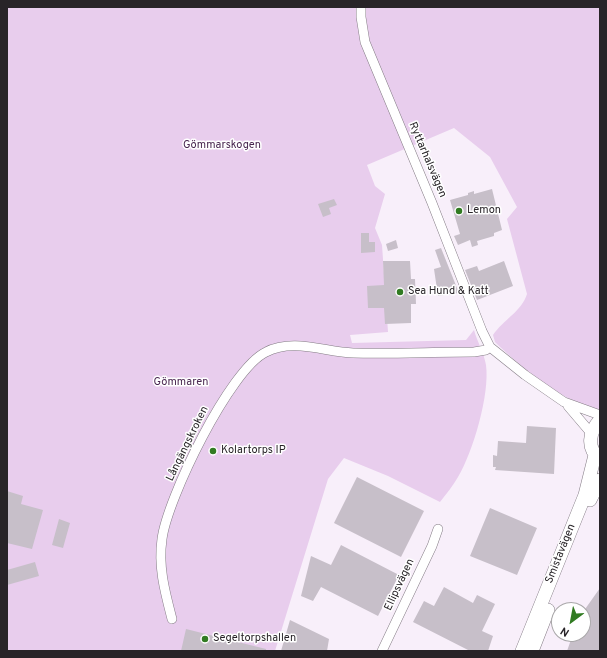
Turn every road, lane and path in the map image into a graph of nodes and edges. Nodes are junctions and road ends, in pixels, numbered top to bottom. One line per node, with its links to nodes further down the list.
1 (361, 7): 2 (street, Ryttarhalsvägen)
2 (490, 347): 3 (street, Ryttarhalsvägen); 10 (street, Långängskroken)
3 (564, 402): 4 (street, Ryttarhalsvägen); 6 (street, Ryttarhalsvägen)
4 (600, 415)
5 (600, 420): 6 (street)
6 (591, 433): 7 (street)
7 (597, 457): 12 (street, Smistavägen)
8 (600, 480): 13 (street, Smistavägen)
9 (438, 529): 11 (street, Ellipsvägen)
10 (172, 619)
11 (382, 651)
12 (522, 651)
13 (532, 651)

